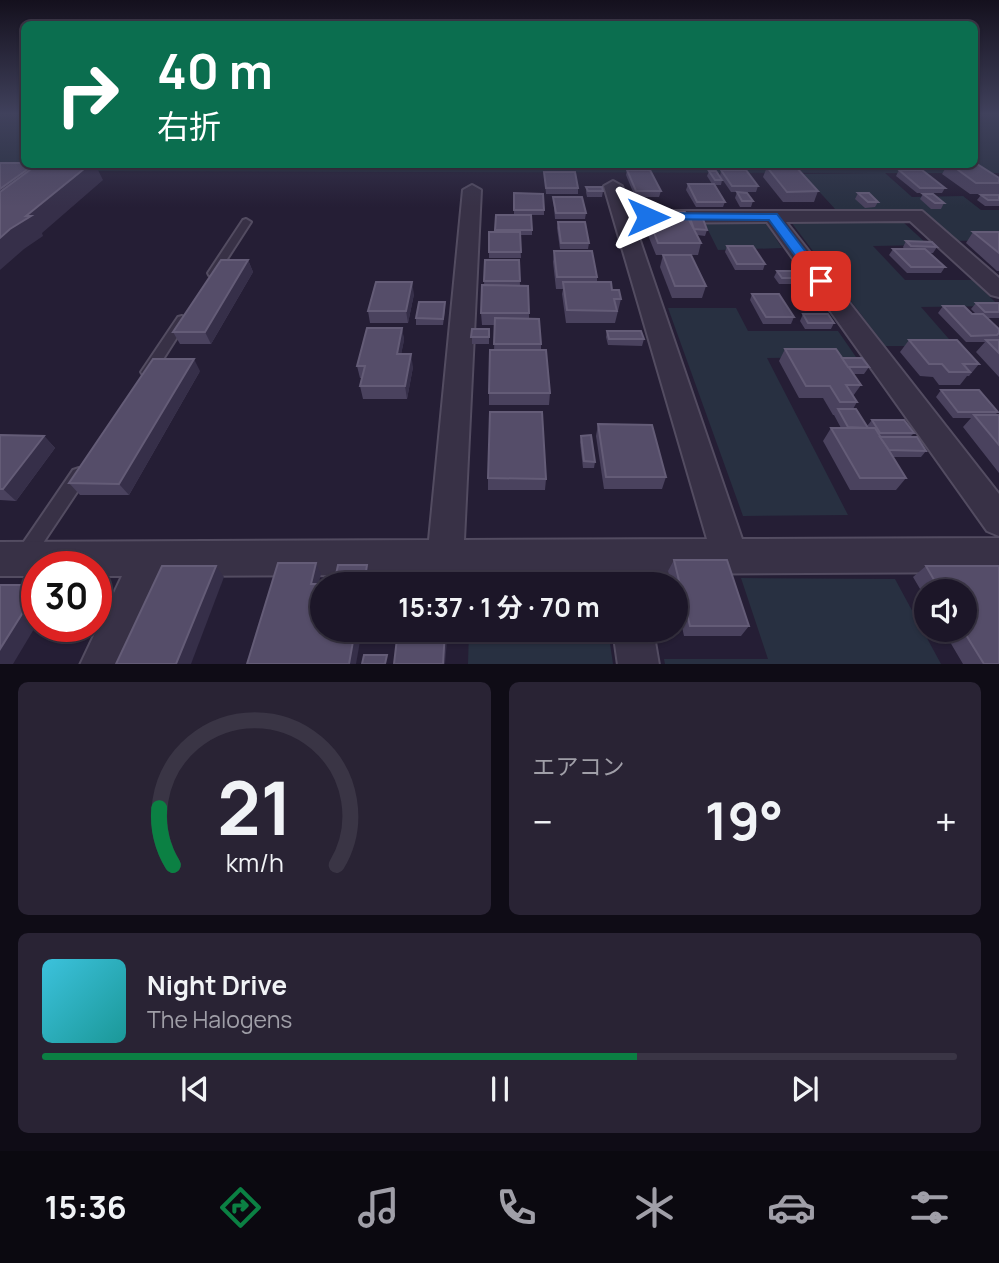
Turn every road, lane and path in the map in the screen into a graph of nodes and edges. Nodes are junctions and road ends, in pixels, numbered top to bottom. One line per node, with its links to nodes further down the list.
1 (613, 186): 4 (street)
2 (472, 190): 14 (street)
3 (772, 216): 4 (street); 7 (street); 11 (street)
4 (623, 217): 13 (street)
5 (246, 222): 6 (lane)
6 (206, 285)
7 (999, 290)
8 (190, 308): 9 (lane)
9 (137, 388)
10 (84, 467): 16 (lane)
11 (999, 520)
12 (999, 555): 13 (street)
13 (730, 556): 17 (street)
14 (445, 557): 15 (street); 17 (street)
15 (150, 558): 16 (street); 19 (street)
16 (11, 559)
17 (623, 570)
18 (636, 642): 20 (street)
19 (100, 664)
20 (639, 664)

